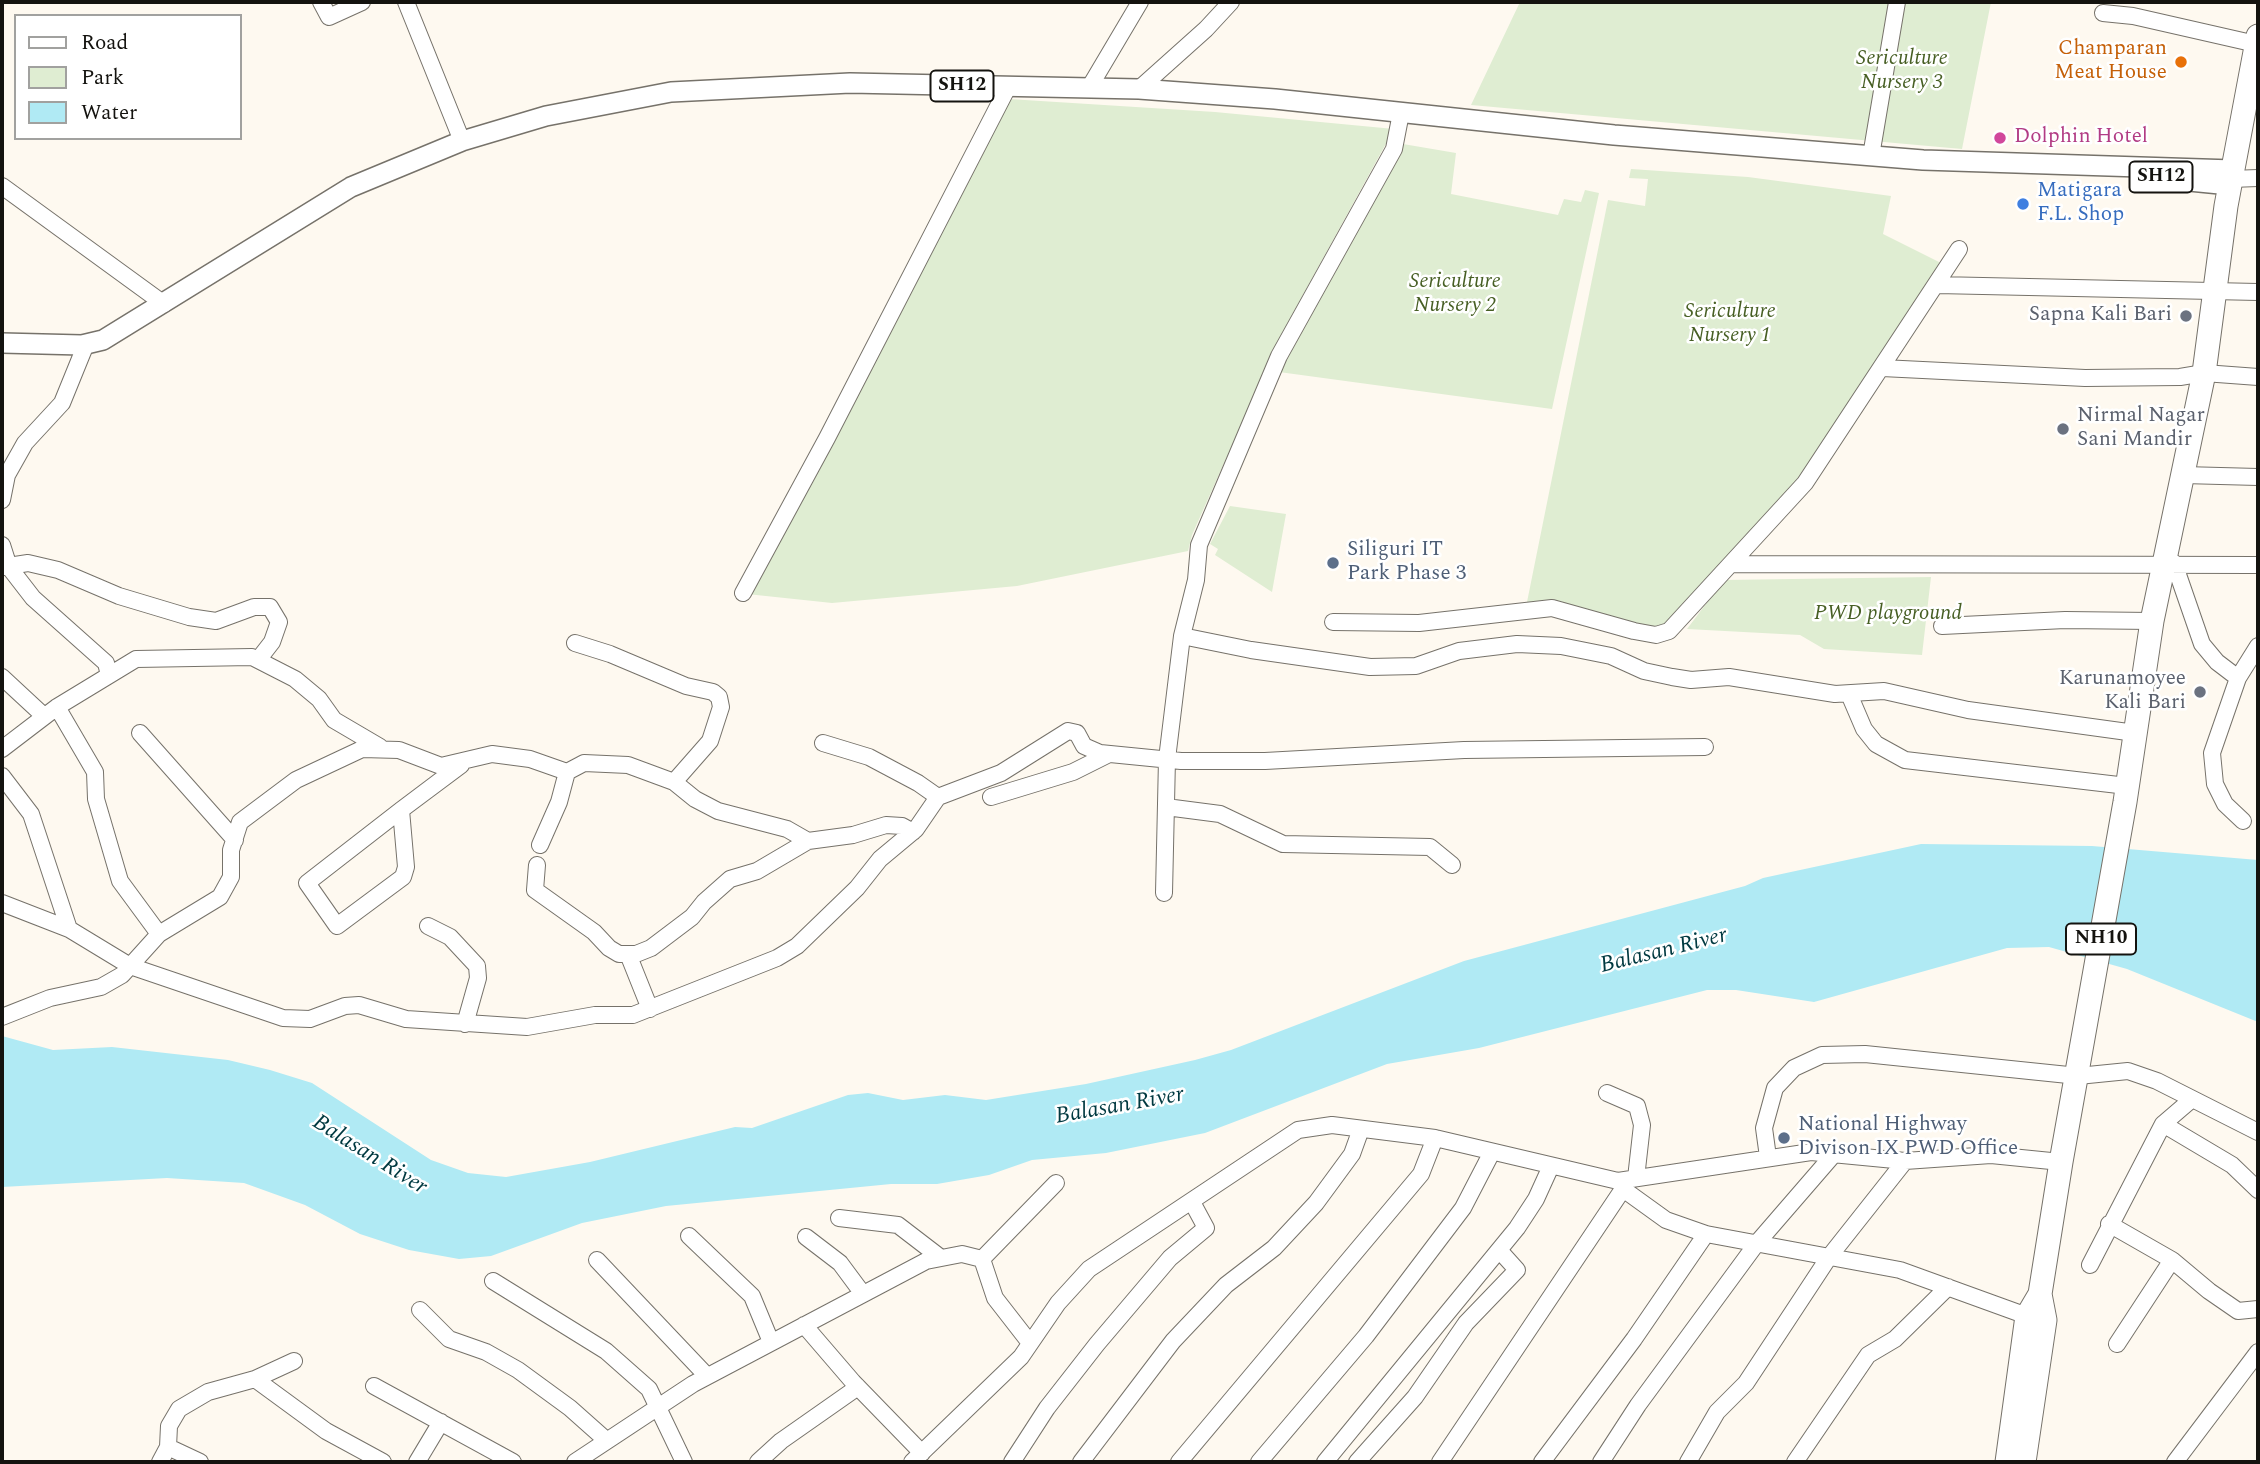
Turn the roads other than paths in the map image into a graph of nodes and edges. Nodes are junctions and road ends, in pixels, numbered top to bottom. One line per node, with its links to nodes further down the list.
1 (321, 2): 2 (street)
2 (362, 2)
3 (406, 2): 13 (street)
4 (1140, 2): 10 (street)
5 (1231, 2): 11 (street)
6 (1897, 2): 14 (street)
7 (2103, 13): 8 (street)
8 (2257, 48): 17 (highway, NH10)
9 (1008, 87): 10 (main road, SH12); 13 (main road, SH12); 37 (street)
10 (1089, 88): 11 (main road, SH12)
11 (1139, 89): 12 (main road, SH12)
12 (1401, 113): 14 (main road, SH12); 41 (street)
13 (462, 141): 23 (main road, SH12)
14 (1871, 156): 15 (main road, SH12)
15 (2091, 167): 17 (main road, SH12); 17 (main road, SH12)
16 (2258, 177): 17 (street)
17 (2230, 185): 21 (highway, NH10)
18 (2, 186): 23 (street)
19 (1959, 249): 20 (street)
20 (1937, 285): 21 (street); 26 (street)
21 (2216, 289): 22 (street); 27 (highway, NH10)
22 (2258, 292)
23 (164, 304): 25 (main road, SH12)
24 (2, 343): 25 (main road, SH12)
25 (86, 344): 31 (street)
26 (1882, 368): 27 (street); 34 (street)
27 (2204, 373): 28 (street); 29 (highway, NH10)
28 (2258, 377)
29 (2183, 475): 30 (street); 33 (highway, NH10)
30 (2258, 477)
31 (2, 500)
32 (2, 545): 36 (street)
33 (2171, 563): 34 (street); 35 (street); 38 (highway, NH10); 47 (street)
34 (1733, 564): 39 (street)
35 (2258, 565)
36 (5, 567): 44 (street); 45 (street)
37 (743, 593)
38 (2152, 621): 40 (street); 51 (highway, NH10)
39 (1334, 622)
40 (1942, 626)
41 (1182, 636): 48 (street); 57 (street)
42 (575, 643): 61 (street)
43 (2258, 646): 47 (street)
44 (258, 660): 45 (street); 53 (street)
45 (109, 675): 49 (street)
46 (2, 677): 49 (street)
47 (2238, 678): 67 (street)
48 (1849, 694): 51 (street); 62 (street)
49 (50, 712): 55 (street); 78 (street)
50 (140, 733): 69 (street)
51 (2134, 733): 62 (highway, NH10)
52 (823, 743): 63 (street)
53 (380, 747): 58 (street); 69 (street)
54 (1705, 747): 57 (street)
55 (2, 749)
56 (1109, 754): 57 (street); 63 (street); 64 (street)
57 (1167, 759): 65 (street)
58 (466, 762): 59 (street); 66 (street)
59 (567, 772): 61 (street); 71 (street)
60 (2, 776): 77 (street)
61 (674, 782): 70 (street)
62 (2126, 794): 84 (highway, NH10)
63 (939, 797): 68 (street)
64 (991, 797)
65 (1166, 807): 72 (street); 74 (street)
66 (401, 810): 66 (street)
67 (2243, 821)
68 (913, 832): 70 (street); 81 (street)
69 (235, 840): 78 (street)
70 (808, 841): 79 (street)
71 (540, 845)
72 (1452, 865)
73 (537, 866): 79 (street)
74 (1164, 893)
75 (2, 903): 77 (street)
76 (428, 926): 83 (street)
77 (69, 929): 80 (street)
78 (159, 934): 80 (street)
79 (628, 954): 81 (street)
80 (130, 966): 82 (street); 83 (street)
81 (650, 1009): 83 (street)
82 (2, 1017)
83 (465, 1024)
84 (2078, 1076): 86 (street); 93 (street); 95 (highway, NH10)
85 (1607, 1093): 98 (street)
86 (2191, 1100): 87 (street); 89 (street)
87 (2163, 1124): 99 (street); 102 (street)
88 (1361, 1129): 90 (street); 100 (street); 146 (street)
89 (2258, 1132)
90 (1435, 1138): 91 (street); 147 (street)
91 (1492, 1152): 96 (street); 148 (street)
92 (1834, 1154): 93 (street); 94 (street); 106 (street)
93 (1768, 1157): 98 (street)
94 (1905, 1161): 95 (street); 108 (street)
95 (2061, 1162): 117 (highway, NH10)
96 (1551, 1166): 98 (street); 107 (street)
97 (1056, 1182): 110 (street)
98 (1627, 1183): 103 (street); 151 (street)
99 (2258, 1190)
100 (1192, 1202): 123 (street); 145 (street)
101 (839, 1218): 109 (street)
102 (2109, 1224): 112 (street); 113 (street)
103 (1706, 1234): 106 (street); 152 (street)
104 (689, 1236): 122 (street)
105 (806, 1237): 116 (street)
106 (1757, 1243): 108 (street); 153 (street)
107 (1499, 1250): 149 (street); 150 (street)
108 (1829, 1257): 115 (street); 154 (street)
109 (941, 1258): 110 (street); 116 (street)
110 (982, 1259): 123 (street)
111 (597, 1260): 127 (street)
112 (2172, 1260): 118 (street); 124 (street)
113 (2090, 1265)
114 (493, 1282): 131 (street)
115 (1948, 1287): 120 (street); 155 (street)
116 (863, 1294): 121 (street)
117 (2040, 1294): 120 (highway, NH10); 135 (highway, NH10)
118 (2258, 1309)
119 (420, 1310): 133 (street)
120 (2027, 1316): 135 (highway, NH10)
121 (804, 1325): 122 (street); 130 (street)
122 (771, 1342): 127 (street)
123 (1030, 1343): 136 (street)
124 (2117, 1344)
125 (2258, 1352): 157 (street)
126 (294, 1361): 128 (street)
127 (707, 1376): 131 (street)
128 (255, 1379): 134 (street); 139 (street)
129 (374, 1387): 132 (street)
130 (858, 1387): 136 (street); 144 (street)
131 (659, 1406): 133 (street); 143 (street)
132 (441, 1422): 140 (street); 141 (street)
133 (606, 1440): 142 (street)
134 (168, 1447): 137 (street); 138 (street)
135 (2020, 1453): 156 (highway)
136 (917, 1458)
137 (160, 1462)
138 (200, 1462)
139 (383, 1462)
140 (416, 1462)
141 (513, 1462)
142 (575, 1462)
143 (684, 1462)
144 (758, 1462)
145 (1012, 1462)
146 (1081, 1462)
147 (1179, 1462)
148 (1259, 1462)
149 (1325, 1462)
150 (1357, 1462)
151 (1440, 1462)
152 (1542, 1462)
153 (1601, 1462)
154 (1688, 1462)
155 (1795, 1462)
156 (2001, 1462)
157 (2175, 1462)

